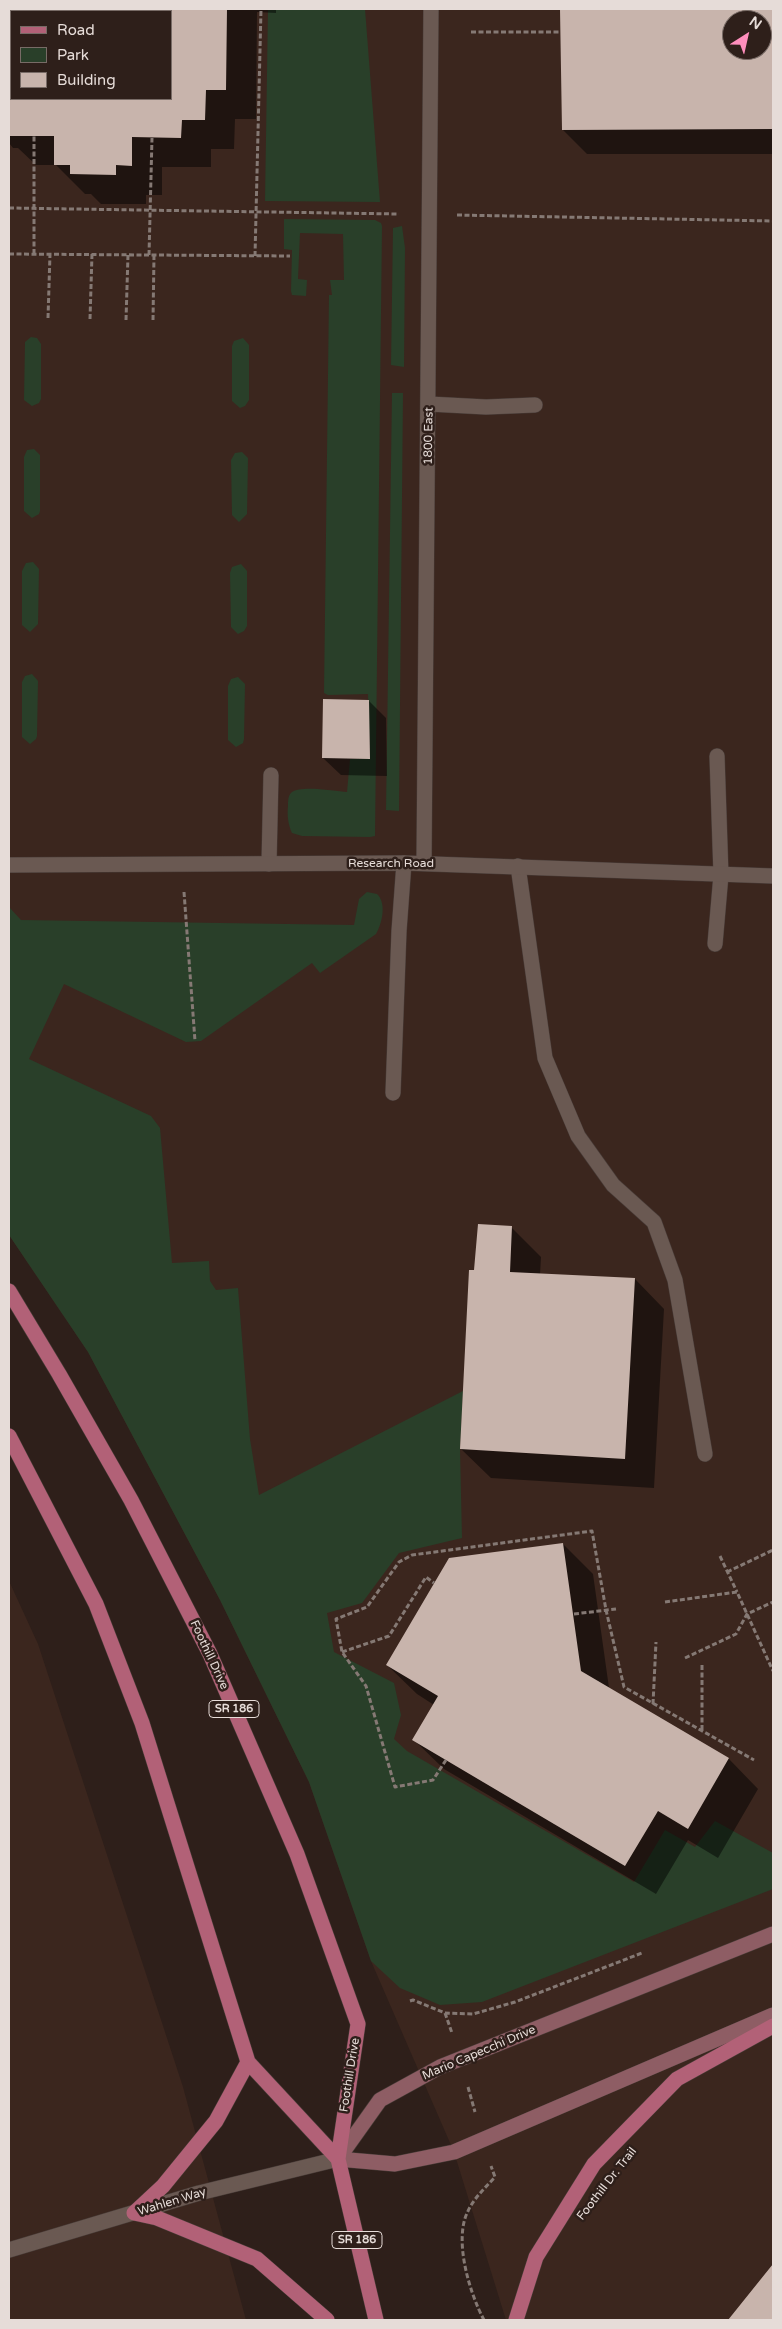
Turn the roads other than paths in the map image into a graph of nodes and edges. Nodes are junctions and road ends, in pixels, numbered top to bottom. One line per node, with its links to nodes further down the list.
1 (431, 9): 2 (street, 1800 East)
2 (429, 404): 3 (street); 7 (street, 1800 East)
3 (535, 405)
4 (717, 756): 11 (street)
5 (272, 775): 8 (street)
6 (404, 863): 7 (street, Research Road); 8 (street, Research Road); 14 (street)
7 (424, 863): 10 (street, Research Road)
8 (269, 864): 9 (street, Research Road)
9 (9, 865)
10 (518, 866): 11 (street, Research Road); 17 (street)
11 (720, 875): 12 (street, Research Road); 13 (street)
12 (773, 876)
13 (715, 944)
14 (393, 1093)
15 (9, 1291): 22 (main road, Foothill Drive / SR 186)
16 (9, 1436): 21 (main road, Foothill Drive / SR 186)
17 (706, 1454)
18 (773, 1934): 22 (main road, Mario Capecchi Drive)
19 (773, 2015): 22 (main road)
20 (773, 2026): 27 (main road)
21 (248, 2062): 22 (main road, Foothill Drive / SR 186); 23 (main road)
22 (338, 2159): 23 (street, Wahlen Way); 26 (main road, Foothill Drive / SR 186)
23 (134, 2213): 24 (street, Wahlen Way); 25 (main road)
24 (9, 2250)
25 (327, 2320)
26 (376, 2320)
27 (516, 2320)

